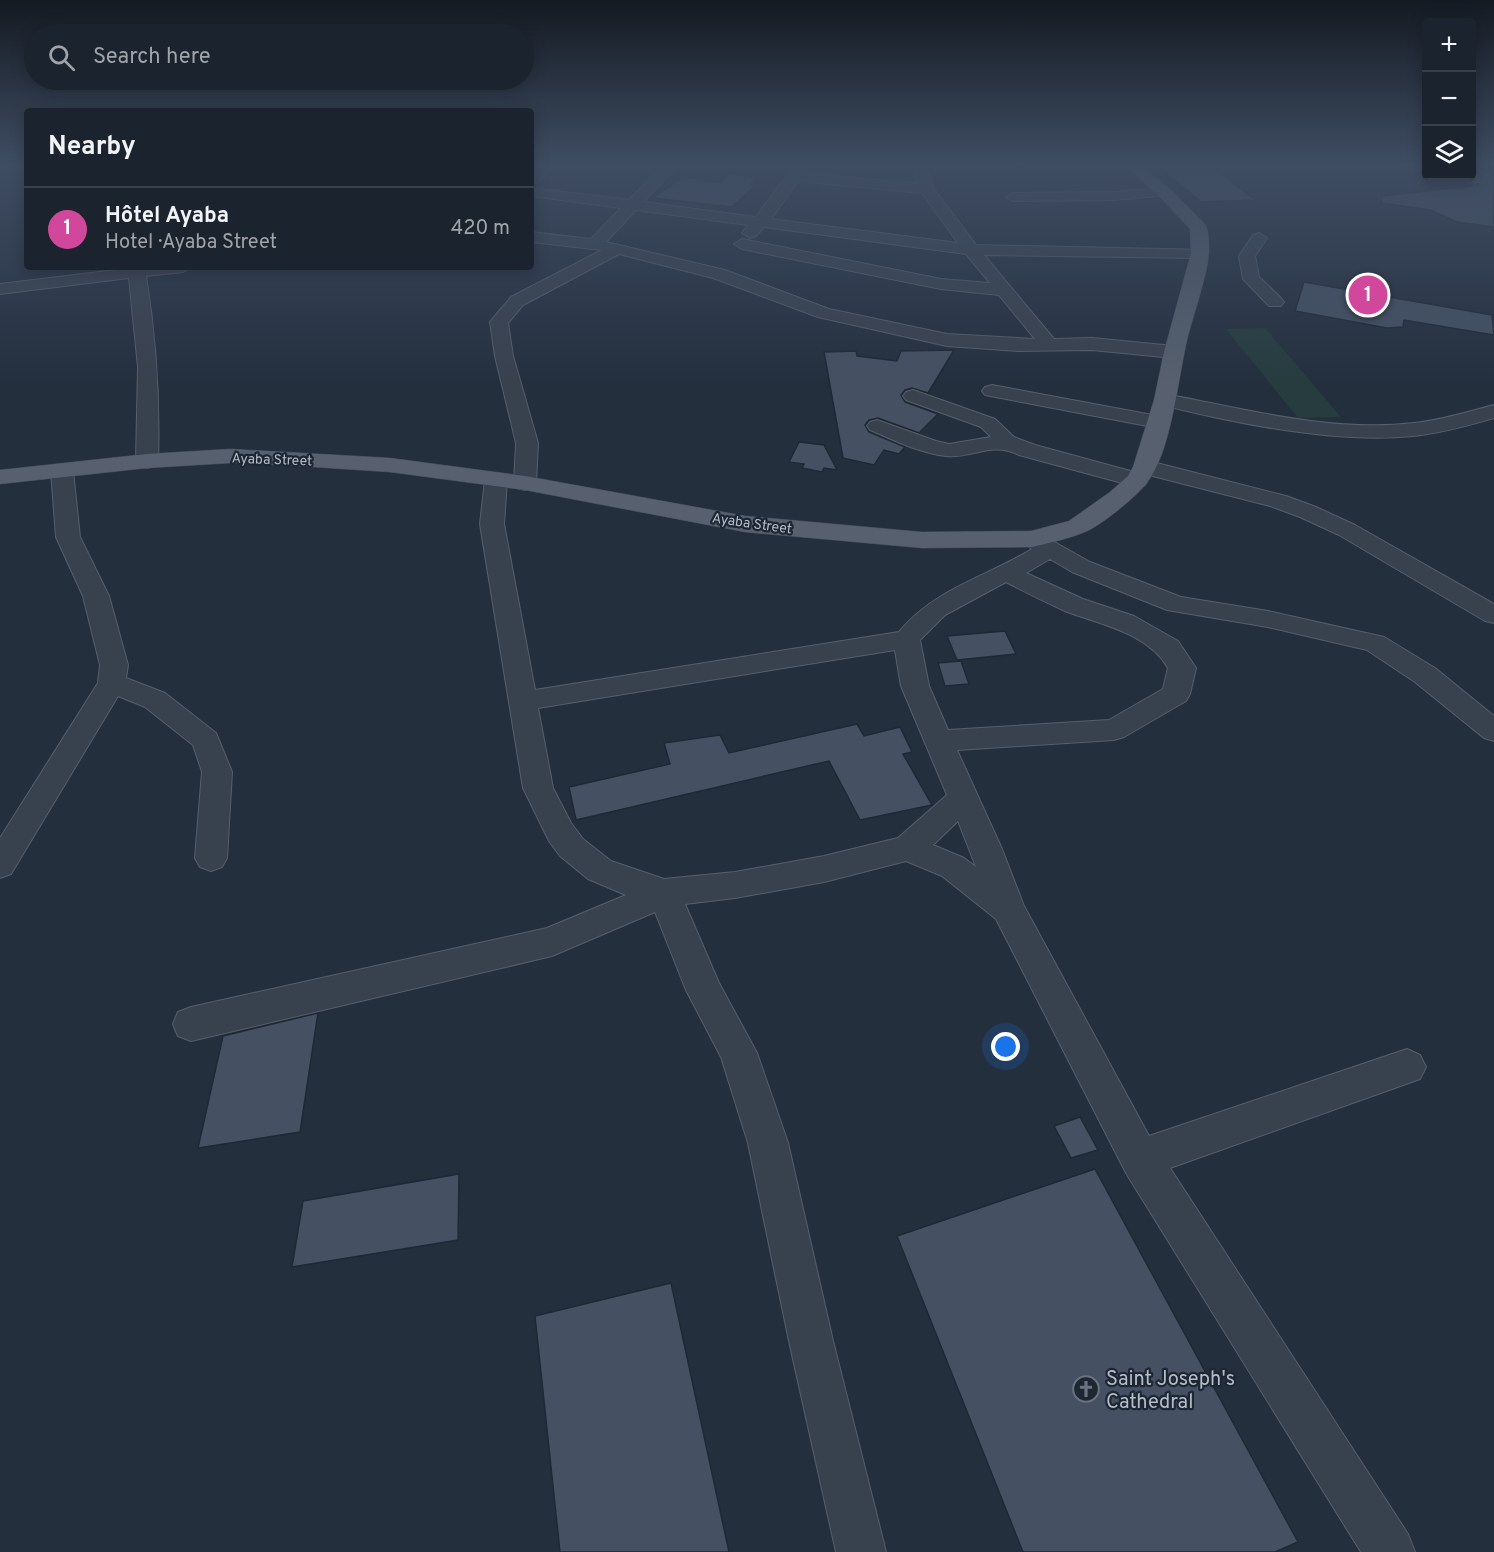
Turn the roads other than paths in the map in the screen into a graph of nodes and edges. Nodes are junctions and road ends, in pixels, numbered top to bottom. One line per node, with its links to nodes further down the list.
1 (535, 237): 8 (street)
2 (601, 237): 8 (street)
3 (747, 237): 9 (street)
4 (876, 237): 11 (street)
5 (962, 237): 11 (street)
6 (1199, 237): 12 (main road)
7 (1259, 238): 18 (street)
8 (595, 244): 10 (street)
9 (742, 244): 15 (street); 17 (street)
10 (615, 250): 15 (street); 31 (street)
11 (971, 250): 12 (street); 17 (street)
12 (1200, 253): 20 (main road)
13 (160, 270): 14 (street)
14 (137, 273): 16 (street); 27 (street)
15 (719, 274): 19 (street)
16 (0, 289)
17 (1004, 290): 19 (street)
18 (1275, 302)
19 (1049, 345): 20 (street)
20 (1174, 352): 23 (main road)
21 (992, 391): 23 (street)
22 (913, 396): 26 (street)
23 (1162, 411): 24 (street); 29 (main road)
24 (1494, 411)
25 (877, 426): 26 (street)
26 (1007, 441): 29 (street)
27 (147, 461): 28 (main road, Ayaba Street); 31 (main road, Ayaba Street)
28 (62, 471): 30 (main road, Ayaba Street); 36 (street)
29 (1141, 473): 32 (main road, Ayaba Street); 34 (street)
30 (0, 477)
31 (510, 481): 32 (main road, Ayaba Street); 37 (street)
32 (1040, 544): 33 (street); 38 (street)
33 (1006, 573): 35 (street); 39 (street)
34 (1494, 615)
35 (907, 639): 37 (street); 39 (street)
36 (112, 683): 42 (street); 43 (street)
37 (524, 701): 44 (street)
38 (1494, 731)
39 (939, 741): 40 (street)
40 (964, 798): 41 (street); 45 (street)
41 (908, 848): 44 (street); 45 (street)
42 (211, 858)
43 (0, 865)
44 (663, 893): 46 (street); 49 (street)
45 (1008, 909): 48 (street)
46 (191, 1024)
47 (1407, 1067): 48 (street)
48 (1140, 1159): 50 (street)
49 (861, 1552)
50 (1390, 1552)

